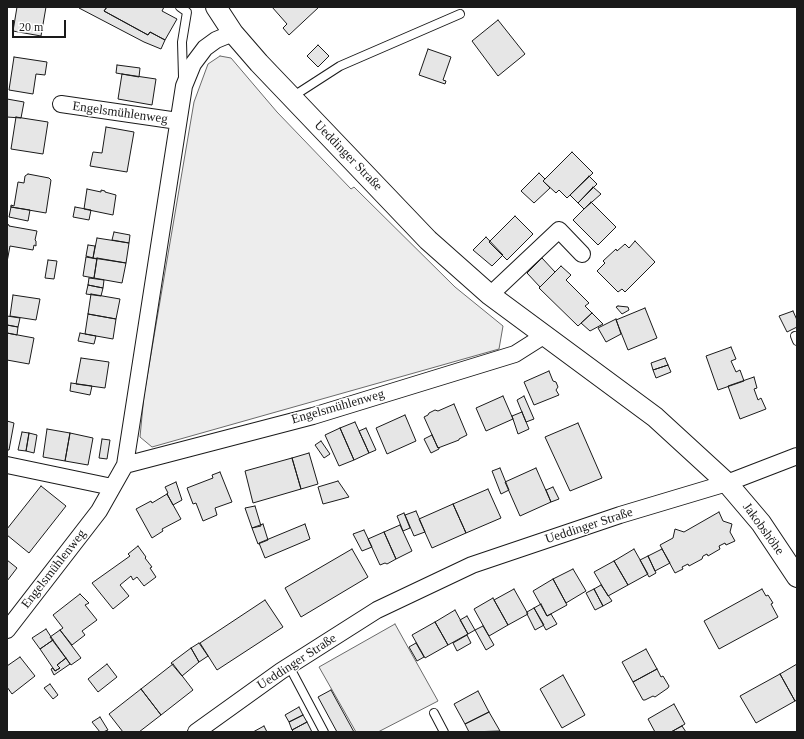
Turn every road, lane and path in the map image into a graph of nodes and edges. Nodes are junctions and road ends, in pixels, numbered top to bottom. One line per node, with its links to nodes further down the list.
1 (180, 7): 5 (lane)
2 (216, 7): 4 (street, Ueddinger Straße)
3 (460, 14): 6 (lane)
4 (233, 33): 5 (street, Engelsmühlenweg); 6 (street, Ueddinger Straße)
5 (184, 86): 8 (street, Engelsmühlenweg)
6 (292, 97): 10 (street, Ueddinger Straße)
7 (61, 104): 8 (street, Engelsmühlenweg)
8 (178, 121): 14 (street, Engelsmühlenweg)
9 (582, 254): 10 (street)
10 (490, 294): 11 (street, Ueddinger Straße)
11 (545, 335): 14 (street, Engelsmühlenweg); 15 (street, Ueddinger Straße)
12 (797, 456): 15 (street)
13 (7, 465): 16 (street)
14 (125, 465): 16 (street, Engelsmühlenweg)
15 (727, 483): 17 (street, Jakobshöhe); 19 (street, Ueddinger Straße)
16 (112, 487): 18 (street, Engelsmühlenweg)
17 (797, 577)
18 (7, 630)
19 (289, 666): 21 (street, Ueddinger Straße); 22 (lane)
20 (434, 714): 23 (lane)
21 (196, 732)
22 (324, 732)
23 (444, 732)

